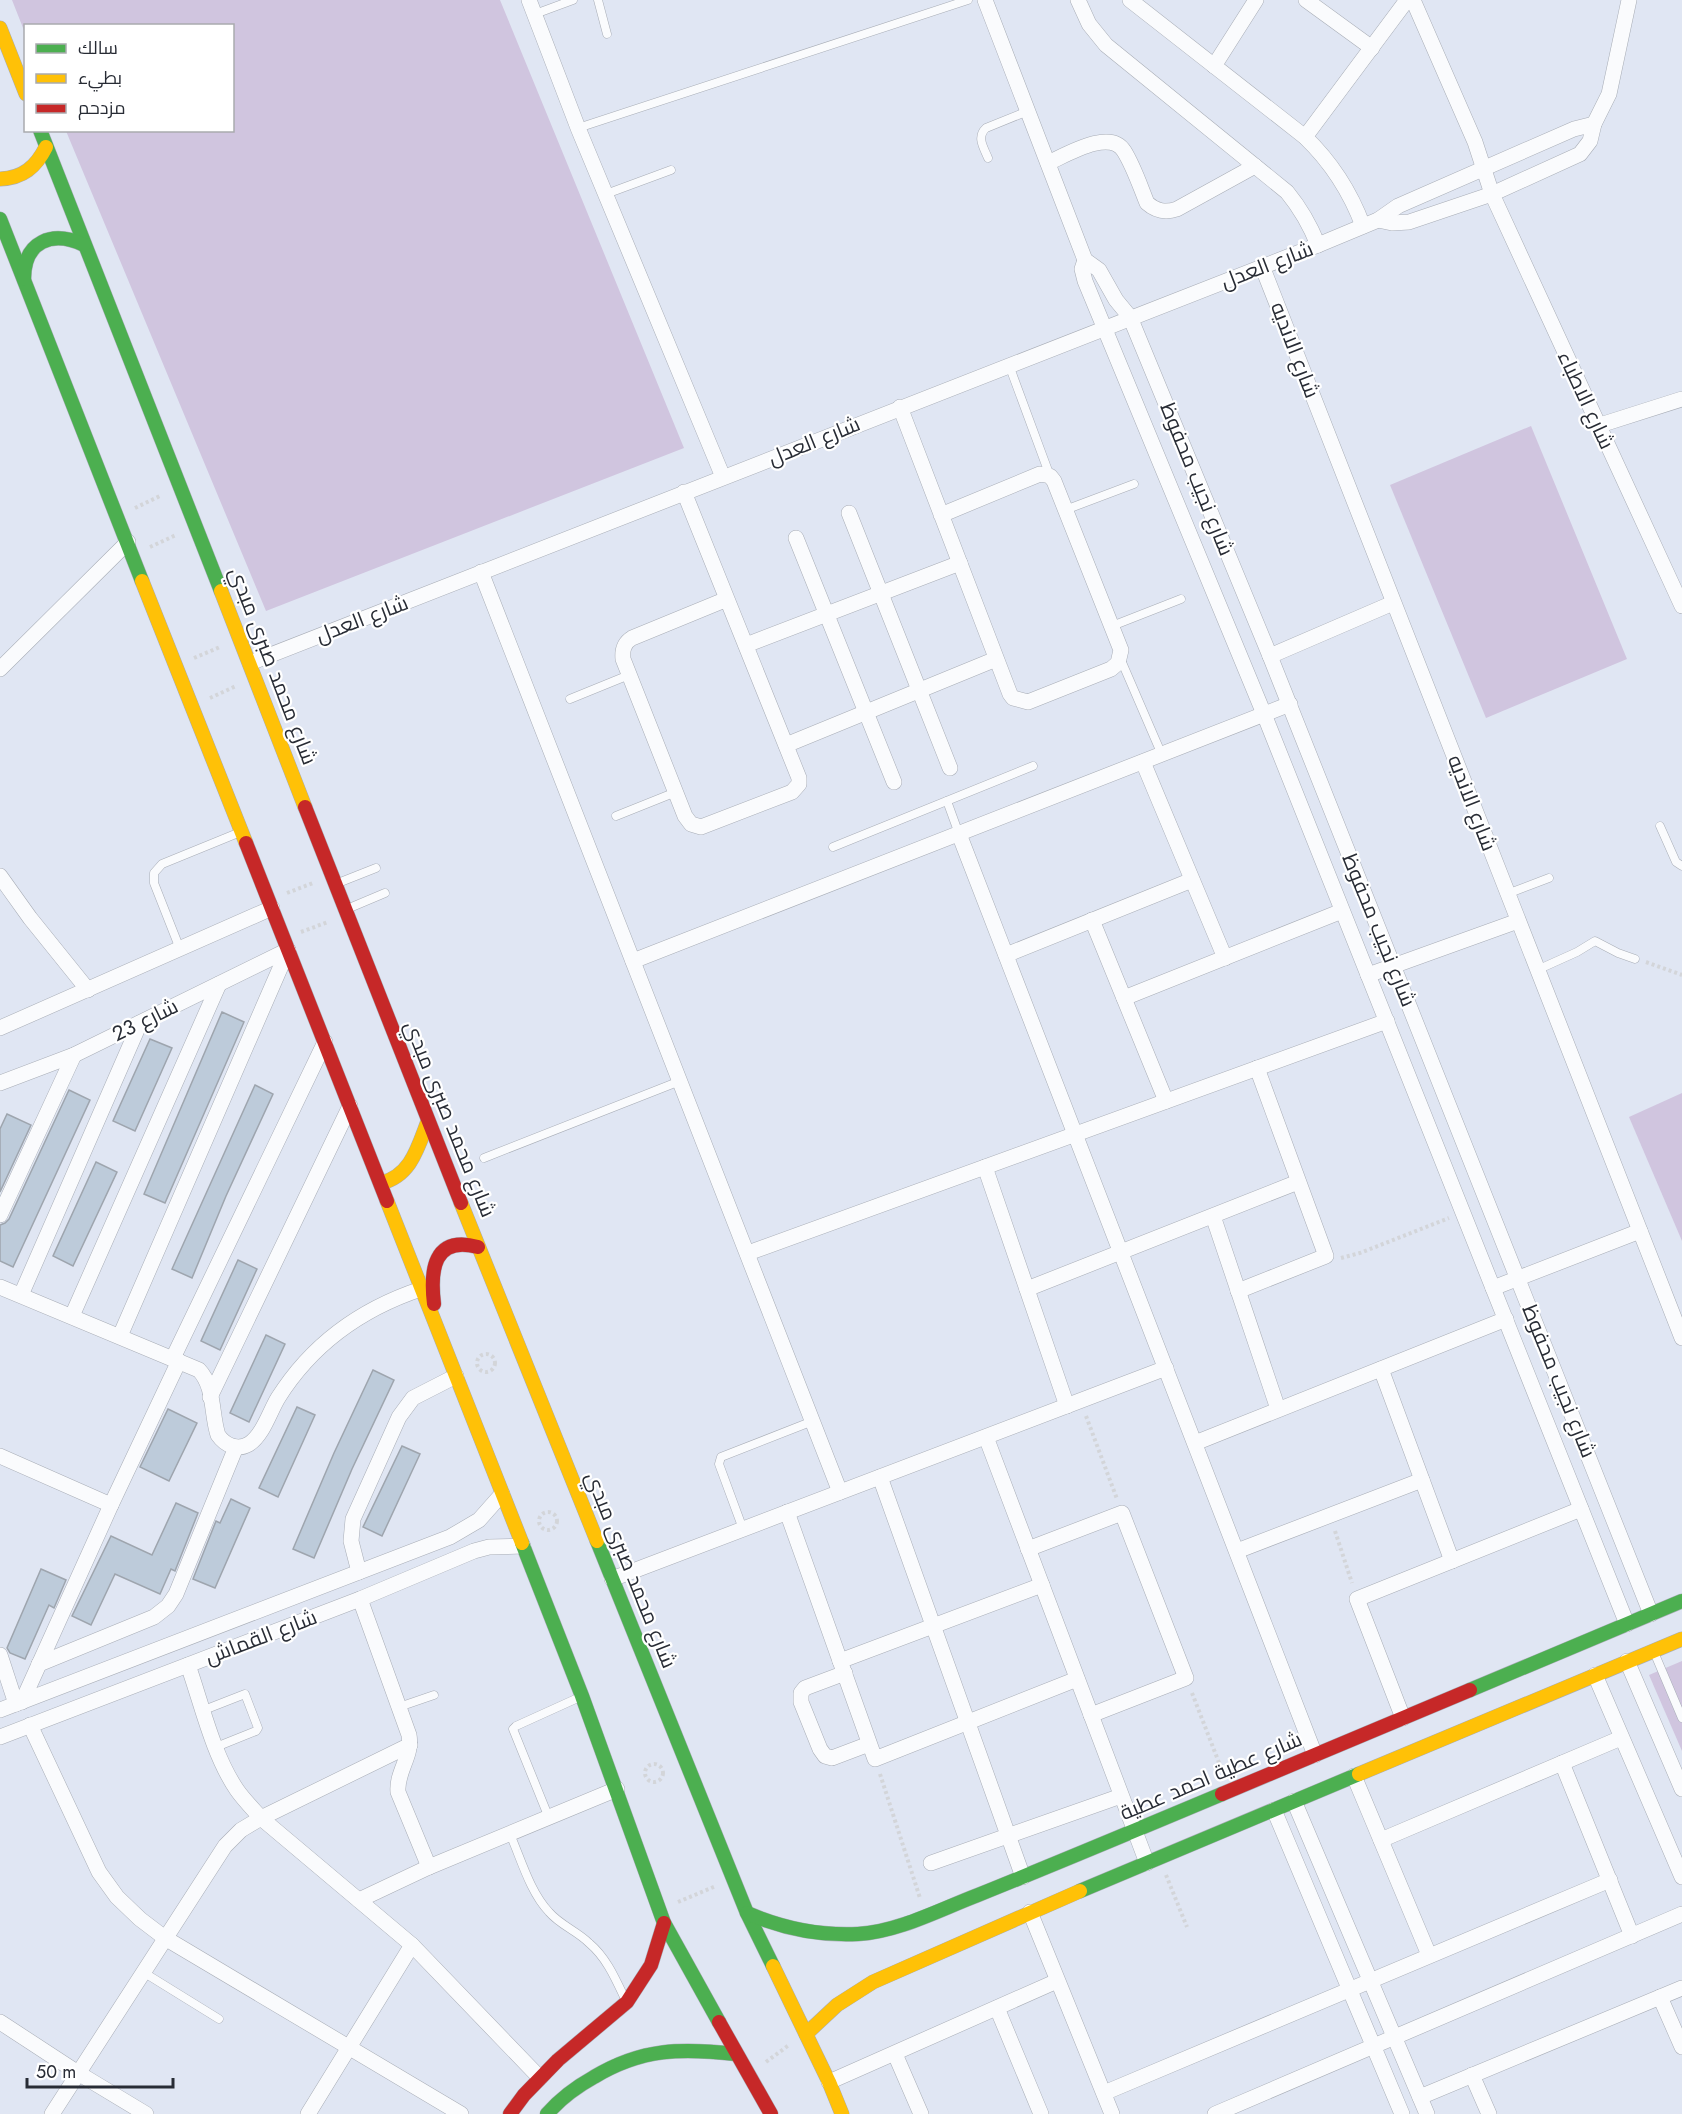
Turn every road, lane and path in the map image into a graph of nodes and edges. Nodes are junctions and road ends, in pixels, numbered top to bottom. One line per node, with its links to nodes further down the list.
1 (573, 0): 12 (lane)
2 (598, 0): 14 (lane)
3 (968, 0): 20 (lane)
4 (985, 0): 18 (street, شارع نجيب محفوظ)
5 (1078, 0): 26 (street)
6 (1130, 0): 16 (street)
7 (1256, 0): 16 (street)
8 (1306, 0): 15 (street)
9 (1407, 0): 15 (street)
10 (1413, 0): 27 (street, شارع الاطباء)
11 (1629, 0): 19 (street)
12 (532, 7): 20 (street)
13 (0, 28): 17 (main road)
14 (607, 34)
15 (1372, 48): 22 (street)
16 (1214, 66): 22 (street)
17 (24, 89)
18 (1028, 111): 24 (lane); 25 (street, شارع نجيب محفوظ)
19 (1594, 124): 27 (street, شارع العدل); 31 (street, شارع العدل)
20 (578, 128): 30 (street)
21 (41, 132): 23 (main road, شارع محمد صبرى مبدي)
22 (1305, 137): 34 (street)
23 (46, 147): 29 (main road); 36 (main road, شارع محمد صبرى مبدي)
24 (988, 158)
25 (1048, 163): 26 (street); 37 (street, شارع نجيب محفوظ)
26 (1255, 166): 35 (street)
27 (1484, 168): 31 (street, شارع الاطباء); 33 (street, شارع العدل)
28 (671, 170): 30 (lane)
29 (0, 179)
30 (606, 194): 47 (street)
31 (1492, 194): 33 (street, شارع العدل); 45 (street, شارع الاطباء)
32 (0, 219): 39 (main road)
33 (1378, 220): 34 (street, شارع العدل)
34 (1363, 226): 35 (street, شارع العدل)
35 (1318, 245): 38 (street, شارع العدل)
36 (84, 246): 39 (main road); 49 (main road, شارع محمد صبرى مبدي)
37 (1085, 260): 40 (street, شارع نجيب محفوظ); 41 (street, شارع نجيب محفوظ)
38 (1262, 266): 40 (street, شارع العدل); 63 (street, شارع الانديه)
39 (24, 279): 54 (main road)
40 (1130, 317): 41 (street, شارع العدل); 69 (street, شارع نجيب محفوظ)
41 (1104, 327): 42 (street, شارع العدل); 81 (street, شارع نجيب محفوظ)
42 (1009, 365): 44 (street, شارع العدل); 46 (lane)
43 (1682, 399): 45 (street)
44 (900, 407): 47 (street, شارع العدل); 53 (street)
45 (1597, 426): 64 (street, شارع الاطباء)
46 (1050, 476): 51 (street); 53 (street)
47 (723, 477): 50 (street, شارع العدل)
48 (1134, 484): 51 (lane)
49 (180, 486): 54 (path); 55 (main road, شارع محمد صبرى مبدي)
50 (684, 492): 59 (street, شارع العدل); 61 (street)
51 (1065, 510): 66 (street)
52 (849, 513): 60 (street)
53 (941, 515): 58 (street)
54 (118, 516): 57 (main road)
55 (195, 525): 57 (path); 67 (main road, شارع محمد صبرى مبدي)
56 (796, 538): 65 (street)
57 (130, 549): 72 (main road); 73 (street)
58 (960, 563): 60 (street); 70 (street)
59 (482, 572): 74 (street, شارع العدل); 113 (street)
60 (881, 593): 65 (street); 76 (street)
61 (727, 599): 68 (street); 75 (street)
62 (1181, 599): 66 (lane)
63 (1394, 603): 69 (street); 102 (street, شارع الانديه)
64 (1682, 606)
65 (826, 614): 68 (street); 80 (street)
66 (1112, 626): 71 (street)
67 (240, 638): 72 (path); 74 (main road, شارع محمد صبرى مبدي)
68 (746, 645): 82 (street)
69 (1270, 656): 78 (street, شارع نجيب محفوظ)
70 (996, 659): 71 (street); 76 (street)
71 (1120, 659): 83 (lane)
72 (176, 665): 79 (main road)
73 (0, 669)
74 (252, 670): 79 (path); 99 (main road, شارع محمد صبرى مبدي)
75 (629, 675): 77 (lane); 88 (street)
76 (920, 690): 80 (street); 86 (street)
77 (570, 699)
78 (1290, 704): 81 (street); 114 (street, شارع نجيب محفوظ)
79 (193, 706): 92 (main road)
80 (866, 712): 82 (street); 87 (street)
81 (1264, 714): 83 (street); 104 (street, شارع نجيب محفوظ)
82 (786, 745): 88 (street)
83 (1162, 755): 84 (street)
84 (1143, 762): 93 (street); 100 (street)
85 (1033, 766): 89 (lane)
86 (950, 768)
87 (894, 782)
88 (676, 792): 90 (lane)
89 (947, 801): 93 (lane); 94 (lane)
90 (616, 816)
91 (1660, 826): 95 (lane)
92 (242, 831): 103 (main road); 109 (lane)
93 (959, 834): 110 (street); 113 (street)
94 (832, 847)
95 (1682, 866)
96 (376, 868): 99 (lane)
97 (0, 876): 119 (street)
98 (1549, 878): 102 (lane)
99 (334, 879): 103 (path); 105 (main road, شارع محمد صبرى مبدي)
100 (1192, 879): 106 (street); 111 (street)
101 (385, 894): 105 (lane)
102 (1507, 894): 107 (street, شارع الانديه)
103 (271, 904): 108 (main road); 109 (street)
104 (1342, 911): 111 (street); 116 (street, شارع نجيب محفوظ)
105 (346, 912): 108 (path); 131 (main road, شارع محمد صبرى مبدي)
106 (1092, 920): 110 (street); 120 (street)
107 (1518, 921): 114 (street); 115 (street, شارع الانديه)
108 (286, 945): 118 (street, شارع 23); 124 (main road); 155 (street)
109 (180, 949): 119 (street)
110 (1006, 955): 132 (street)
111 (1225, 958): 120 (street)
112 (1635, 959): 115 (lane); 117 (path)
113 (633, 961): 127 (street)
114 (1394, 965): 116 (street); 145 (street, شارع نجيب محفوظ)
115 (1537, 970): 140 (street, شارع الانديه)
116 (1368, 975): 121 (street, شارع نجيب محفوظ)
117 (1682, 975)
118 (219, 984): 122 (street, شارع 23); 152 (street)
119 (88, 990): 123 (street)
120 (1124, 998): 129 (street)
121 (1387, 1021): 126 (street); 137 (street, شارع نجيب محفوظ)
122 (140, 1023): 125 (street, شارع 23); 151 (street)
123 (0, 1028)
124 (325, 1042): 130 (main road); 158 (street)
125 (74, 1055): 128 (street, شارع 23); 138 (street)
126 (1257, 1068): 129 (street); 135 (street)
127 (680, 1081): 133 (lane); 143 (street)
128 (0, 1083)
129 (1166, 1101): 132 (street)
130 (350, 1106): 136 (main road); 162 (street)
131 (428, 1121): 136 (main road); 141 (main road, شارع محمد صبرى مبدي)
132 (1076, 1134): 134 (street); 142 (street)
133 (484, 1158)
134 (985, 1167): 143 (street); 149 (street)
135 (1298, 1182): 139 (street); 144 (street)
136 (381, 1183): 148 (main road)
137 (1463, 1212): 144 (path); 147 (street, شارع نجيب محفوظ)
138 (0, 1215)
139 (1213, 1216): 142 (street); 150 (street)
140 (1640, 1231): 145 (street); 156 (street, شارع الانديه)
141 (478, 1247): 154 (main road); 186 (main road, شارع محمد صبرى مبدي)
142 (1121, 1252): 149 (street); 159 (street)
143 (748, 1253): 165 (street)
144 (1326, 1256): 150 (street)
145 (1518, 1278): 147 (street); 191 (street, شارع نجيب محفوظ)
146 (0, 1287): 151 (street)
147 (1493, 1288): 153 (street, شارع نجيب محفوظ)
148 (421, 1289): 154 (main road); 168 (street)
149 (1027, 1289): 163 (street)
150 (1238, 1291): 164 (street)
151 (21, 1295): 152 (street)
152 (72, 1316): 155 (street)
153 (1506, 1320): 160 (street); 175 (street, شارع نجيب محفوظ)
154 (436, 1325): 161 (main road)
155 (120, 1336): 158 (street)
156 (1682, 1338)
157 (487, 1354): 157 (path)
158 (176, 1360): 162 (street); 174 (street)
159 (1166, 1368): 163 (street); 167 (street)
160 (1381, 1369): 164 (street); 171 (street)
161 (456, 1376): 173 (main road); 185 (street)
162 (210, 1397): 168 (street)
163 (1074, 1403): 166 (street); 178 (path)
164 (1278, 1409): 167 (street)
165 (813, 1421): 172 (street); 180 (lane)
166 (986, 1437): 170 (street); 182 (street)
167 (1195, 1443): 183 (street)
168 (236, 1447): 198 (street)
169 (0, 1456): 174 (street)
170 (880, 1477): 172 (street); 193 (street)
171 (1422, 1480): 179 (street); 184 (street)
172 (840, 1492): 177 (street)
173 (502, 1494): 181 (main road); 185 (street, شارع القماش)
174 (111, 1505): 198 (street)
175 (1581, 1509): 184 (street); 192 (street, شارع نجيب محفوظ)
176 (548, 1512): 176 (path)
177 (788, 1512): 180 (street); 200 (street)
178 (1122, 1513): 182 (street); 202 (street)
179 (1330, 1516): 183 (street); 189 (path)
180 (743, 1529): 186 (street)
181 (523, 1546): 188 (street, شارع القماش); 205 (main road)
182 (1028, 1549): 187 (street)
183 (1237, 1551): 220 (street)
184 (1452, 1560): 189 (street)
185 (359, 1572): 206 (street, شارع القماش)
186 (612, 1579): 242 (main road, شارع محمد صبرى مبدي)
187 (1042, 1585): 193 (street); 203 (street)
188 (360, 1599): 199 (street, شارع القماش); 207 (street)
189 (1358, 1599): 211 (street)
190 (1682, 1601): 191 (main road, شارع عطية احمد عطية)
191 (1651, 1614): 192 (main road, شارع عطية احمد عطية)
192 (1627, 1624): 211 (main road, شارع عطية احمد عطية)
193 (933, 1626): 200 (street); 213 (street)
194 (1682, 1638): 195 (main road)
195 (1653, 1651): 197 (main road); 212 (lane)
196 (0, 1655): 206 (street)
197 (1627, 1661): 201 (main road); 225 (street)
198 (39, 1664): 206 (street)
199 (188, 1665): 209 (street); 214 (street, شارع القماش)
200 (842, 1667): 217 (street); 217 (street)
201 (1594, 1675): 216 (street); 224 (main road)
202 (1186, 1678): 210 (street); 227 (path)
203 (1077, 1679): 210 (street); 213 (street)
204 (434, 1695): 207 (lane)
205 (582, 1696): 226 (main road); 232 (lane)
206 (19, 1703): 208 (street, شارع القماش)
207 (399, 1707): 218 (street)
208 (0, 1710)
209 (204, 1710): 219 (street); 219 (lane)
210 (1090, 1715): 228 (street)
211 (1403, 1718): 220 (main road, شارع عطية احمد عطية)
212 (1682, 1718)
213 (967, 1722): 221 (street); 235 (street)
214 (30, 1725): 215 (street, شارع القماش); 252 (street)
215 (0, 1737)
216 (1621, 1738): 222 (street); 241 (street)
217 (869, 1744): 221 (street)
218 (410, 1745): 231 (street); 239 (street)
219 (216, 1747): 231 (street)
220 (1315, 1755): 227 (main road, شارع عطية احمد عطية)
221 (875, 1759): 249 (path)
222 (1562, 1763): 236 (street); 243 (street)
223 (655, 1764): 223 (path)
224 (1354, 1776): 229 (main road); 236 (street)
225 (1682, 1789)
226 (617, 1790): 232 (street); 248 (main road)
227 (1230, 1791): 233 (main road, شارع عطية احمد عطية)
228 (1121, 1796): 233 (street); 235 (street)
229 (1294, 1801): 230 (main road); 256 (street)
230 (1274, 1810): 237 (main road); 259 (street)
231 (261, 1818): 244 (street); 252 (street)
232 (549, 1818): 234 (street)
233 (1134, 1831): 237 (street); 240 (main road, شارع عطية احمد عطية)
234 (510, 1834): 239 (street); 261 (lane)
235 (1008, 1836): 238 (street); 240 (street)
236 (1381, 1840): 254 (street)
237 (1153, 1861): 245 (main road); 250 (path)
238 (932, 1863)
239 (429, 1868): 244 (street)
240 (1023, 1877): 249 (main road, شارع عطية احمد عطية)
241 (1682, 1877)
242 (733, 1879): 246 (main road, شارع محمد صبرى مبدي); 248 (path)
243 (1610, 1880): 251 (street); 254 (street)
244 (359, 1900): 253 (street)
245 (1030, 1912): 257 (street); 265 (main road)
246 (747, 1913): 249 (main road, شارع عطية احمد عطية); 265 (main road, شارع محمد صبرى مبدي)
247 (1682, 1914): 251 (street)
248 (662, 1916): 261 (main road); 270 (main road)
249 (926, 1916)
250 (1187, 1927)
251 (1632, 1936): 266 (street)
252 (165, 1938): 255 (street); 269 (street)
253 (412, 1945): 269 (street); 275 (street)
254 (1429, 1955): 256 (street)
255 (143, 1972): 263 (lane); 272 (street)
256 (1370, 1980): 259 (street); 266 (street)
257 (1057, 1981): 262 (street); 277 (street)
258 (1682, 1988): 260 (street)
259 (1348, 1989): 267 (street); 277 (street)
260 (1660, 1997): 268 (street); 274 (street)
261 (627, 2002): 275 (main road)
262 (998, 2007): 271 (street); 288 (street)
263 (219, 2019)
264 (0, 2022): 272 (street)
265 (806, 2034): 273 (path); 276 (main road, شارع محمد صبرى مبدي)
266 (1395, 2036): 267 (street); 278 (street)
267 (1374, 2046): 290 (street); 291 (street)
268 (1682, 2047)
269 (349, 2048): 281 (street); 282 (street)
270 (736, 2054): 273 (main road); 284 (main road)
271 (894, 2054): 276 (street); 287 (street)
272 (78, 2073): 279 (street); 280 (street)
273 (748, 2074): 285 (main road)
274 (1472, 2075): 278 (street); 293 (street)
275 (540, 2078): 283 (main road)
276 (829, 2082): 286 (main road, شارع محمد صبرى مبدي)
277 (1104, 2093): 289 (street)
278 (1420, 2097): 292 (street)
279 (52, 2114)
280 (146, 2114)
281 (308, 2114)
282 (461, 2114)
283 (510, 2114)
284 (547, 2114)
285 (771, 2114)
286 (842, 2114)
287 (921, 2114)
288 (1041, 2114)
289 (1112, 2114)
290 (1215, 2114)
291 (1402, 2114)
292 (1427, 2114)
293 (1489, 2114)

